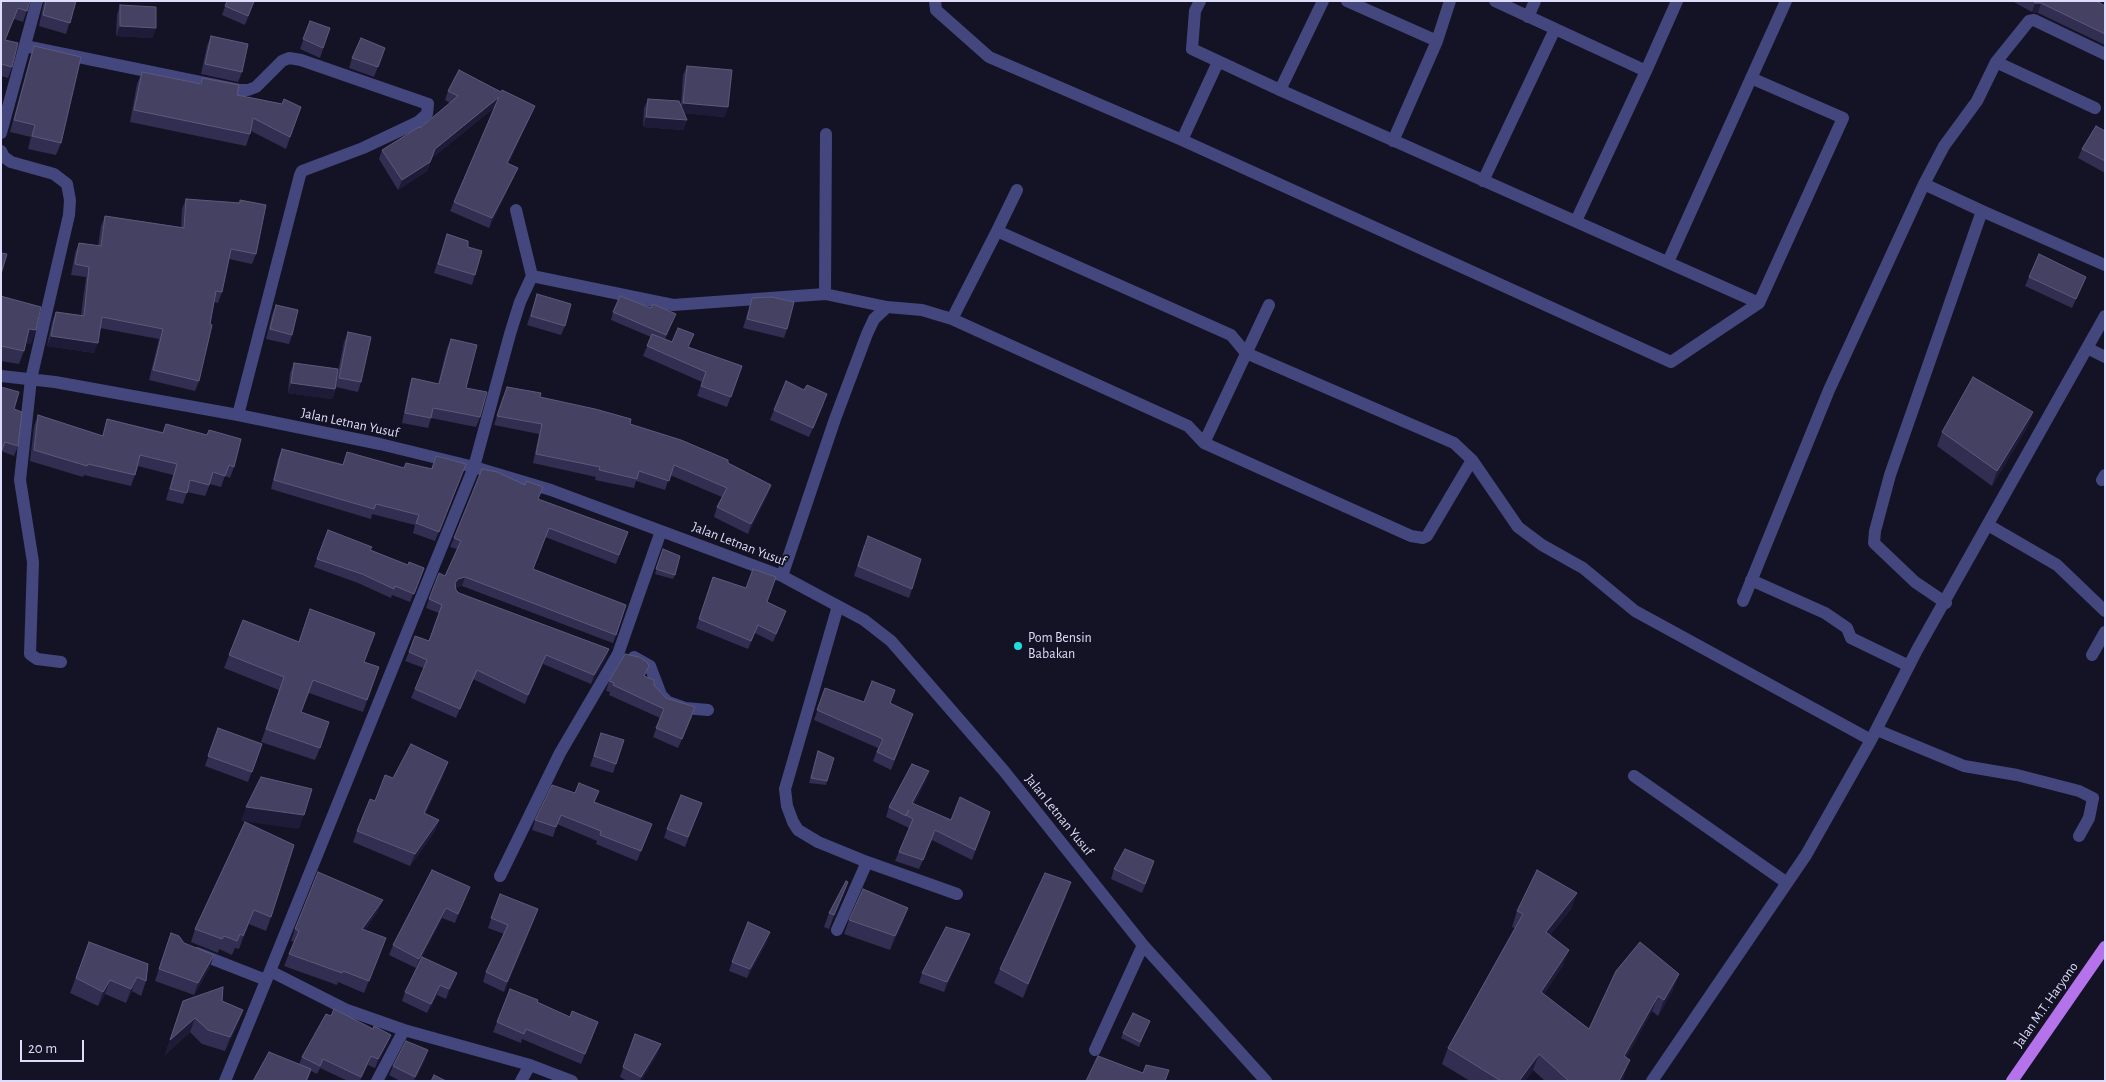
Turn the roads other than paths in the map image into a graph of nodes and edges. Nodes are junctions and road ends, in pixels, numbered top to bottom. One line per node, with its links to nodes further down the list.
1 (37, 1): 14 (street)
2 (935, 1): 24 (street)
3 (1200, 1): 16 (street)
4 (1323, 1): 20 (street)
5 (1347, 1): 13 (street)
6 (1450, 1): 13 (street)
7 (1495, 1): 11 (street)
8 (1535, 1): 11 (street)
9 (1677, 1): 18 (street)
10 (1786, 1): 19 (street)
11 (1528, 17): 12 (street)
12 (1555, 29): 18 (street); 27 (street)
13 (1437, 41): 25 (street)
14 (25, 46): 22 (street); 48 (street)
15 (2105, 54): 17 (street)
16 (1218, 62): 20 (street); 24 (street)
17 (1996, 62): 21 (street); 28 (street)
18 (1646, 71): 32 (street)
19 (1751, 78): 34 (street); 38 (street)
20 (1280, 90): 25 (street)
21 (2095, 108)
22 (1, 133)
23 (826, 134): 37 (street)
24 (1182, 140): 38 (street)
25 (1393, 140): 27 (street)
26 (1, 152): 47 (street)
27 (1483, 181): 32 (street)
28 (1924, 184): 31 (street); 55 (street)
29 (1017, 190): 33 (street)
30 (516, 210): 36 (street)
31 (1982, 211): 35 (street); 57 (street)
32 (1576, 221): 34 (street)
33 (997, 231): 42 (street); 44 (street)
34 (1668, 262): 38 (street)
35 (2105, 265)
36 (532, 276): 37 (street); 51 (street)
37 (825, 294): 40 (street)
38 (1759, 303)
39 (1269, 305): 44 (street)
40 (887, 307): 42 (street); 54 (street)
41 (2105, 316): 43 (street)
42 (952, 319): 49 (street)
43 (2087, 348): 45 (street); 52 (street)
44 (1246, 353): 49 (street); 50 (street)
45 (2105, 357)
46 (1, 376): 47 (street, Jalan Letnan Yusuf)
47 (31, 379): 48 (street, Jalan Letnan Yusuf); 63 (street)
48 (238, 415): 51 (street, Jalan Letnan Yusuf)
49 (1204, 443): 50 (street)
50 (1472, 460): 66 (street)
51 (474, 467): 53 (street, Jalan Letnan Yusuf); 77 (street)
52 (1988, 525): 57 (street); 59 (street)
53 (661, 531): 54 (street, Jalan Letnan Yusuf); 61 (street)
54 (782, 576): 58 (street, Jalan Letnan Yusuf)
55 (1751, 580): 56 (street); 64 (street)
56 (1743, 601)
57 (1946, 602): 64 (street)
58 (838, 606): 69 (street); 74 (street, Jalan Letnan Yusuf)
59 (2105, 611)
60 (2105, 632): 62 (street)
61 (613, 652): 65 (street); 70 (street)
62 (2092, 655)
63 (61, 662)
64 (1909, 666): 66 (street)
65 (708, 710)
66 (1874, 735): 68 (street); 71 (street)
67 (1634, 776): 71 (street)
68 (2079, 836)
69 (867, 862): 72 (street); 73 (street)
70 (500, 876)
71 (1787, 883): 86 (street)
72 (957, 894)
73 (837, 930)
74 (1143, 945): 79 (street); 85 (street, Jalan Letnan Yusuf)
75 (2105, 947): 87 (main road, Jalan M.T. Haryono)
76 (183, 948): 77 (street)
77 (268, 975): 78 (street); 81 (street)
78 (404, 1030): 80 (street); 82 (street)
79 (1095, 1050)
80 (530, 1065): 83 (street); 84 (street)
81 (225, 1081)
82 (377, 1081)
83 (521, 1081)
84 (572, 1081)
85 (1266, 1081)
86 (1652, 1081)
87 (2012, 1081)

